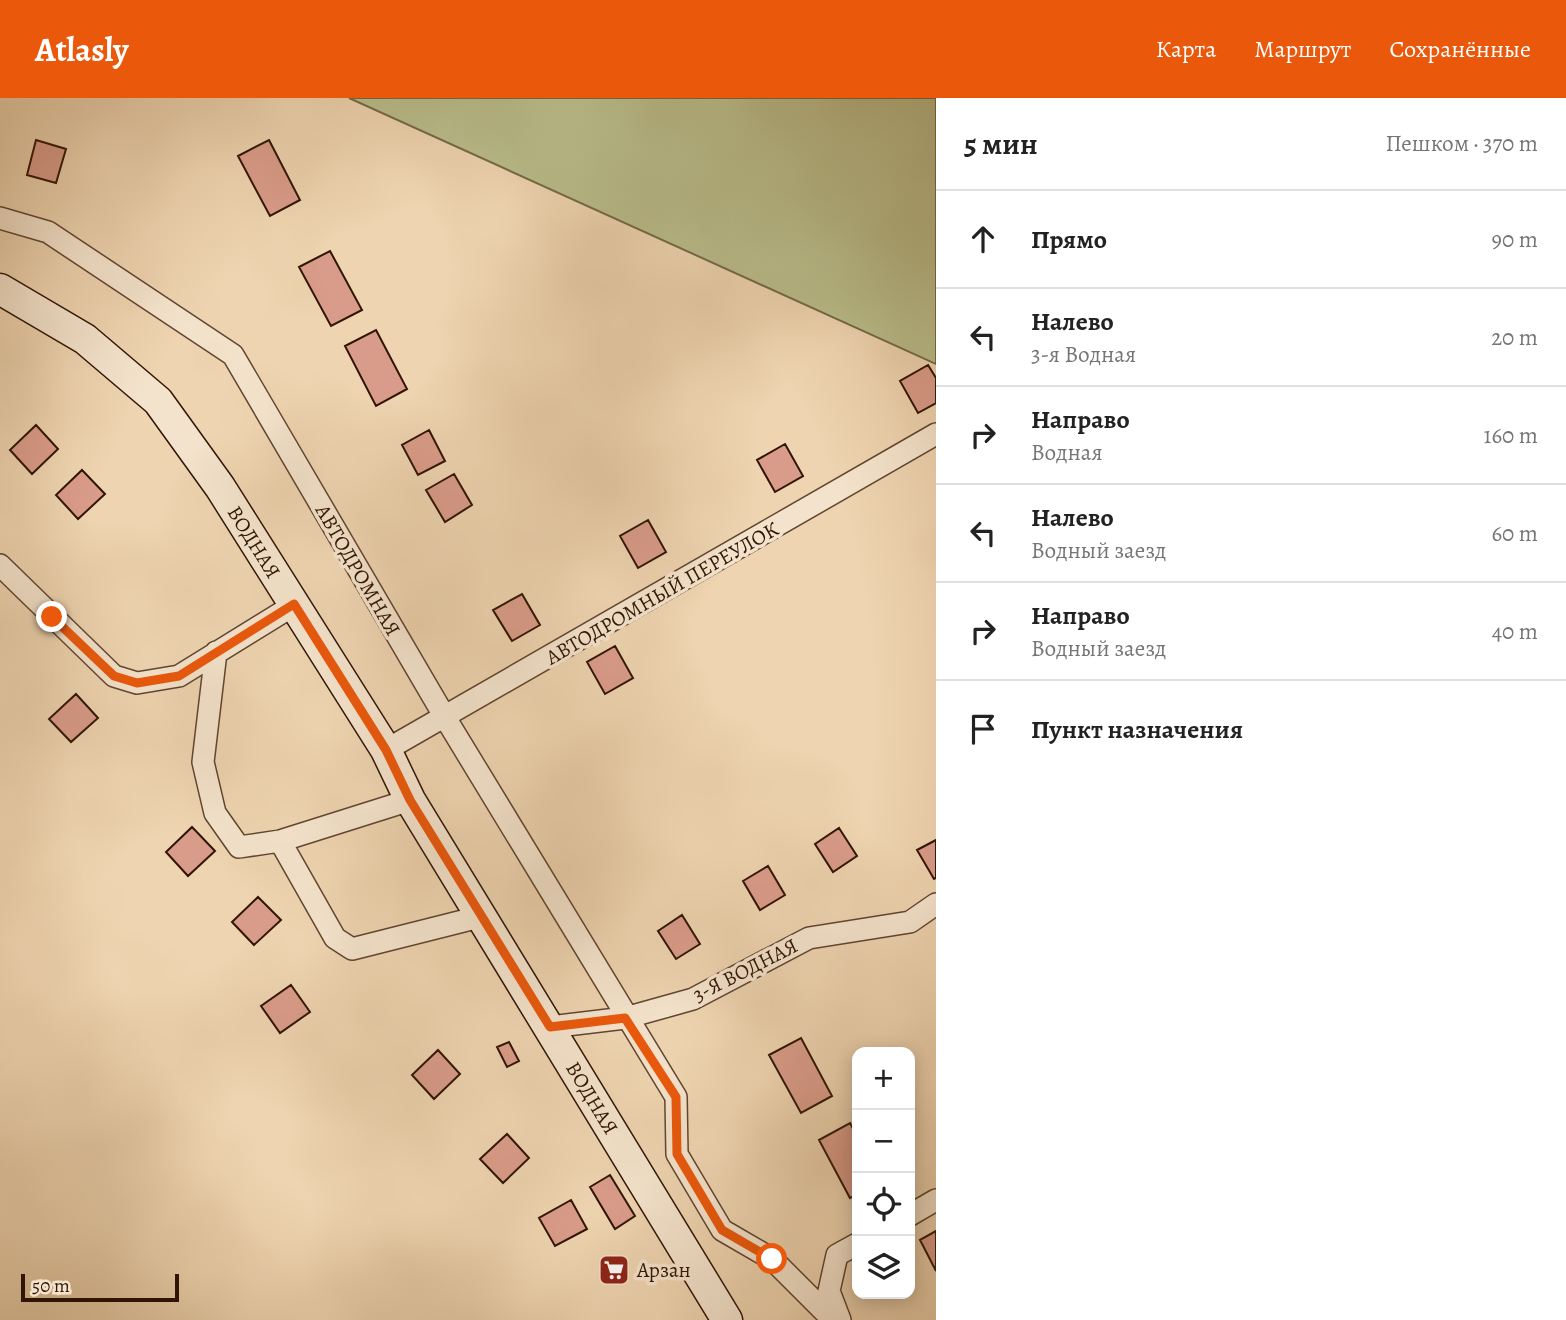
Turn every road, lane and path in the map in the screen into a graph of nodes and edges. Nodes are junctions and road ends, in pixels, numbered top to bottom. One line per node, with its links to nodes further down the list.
1 (0, 218): 7 (street, АВТОДРОМНАЯ)
2 (0, 289): 5 (street, ВОДНАЯ)
3 (936, 434): 7 (street, АВТОДРОМНЫЙ ПЕРЕУЛОК)
4 (0, 565): 6 (street)
5 (294, 604): 6 (street); 8 (street, ВОДНАЯ)
6 (216, 652): 10 (street)
7 (446, 719): 8 (street, АВТОДРОМНЫЙ ПЕРЕУЛОК); 13 (street, АВТОДРОМНАЯ)
8 (386, 750): 9 (street, ВОДНАЯ)
9 (410, 800): 10 (street); 12 (street, ВОДНАЯ)
10 (280, 841): 12 (street)
11 (936, 904): 13 (street, 3-Я ВОДНАЯ)
12 (483, 916): 14 (street, ВОДНАЯ)
13 (625, 1018): 14 (street, 3-Я ВОДНАЯ); 19 (street, АВТОДРОМНАЯ)
14 (550, 1027): 18 (street, ВОДНАЯ)
15 (936, 1200): 16 (street)
16 (915, 1211)
17 (852, 1247): 20 (street)
18 (727, 1320)
19 (833, 1320)
20 (840, 1320)

